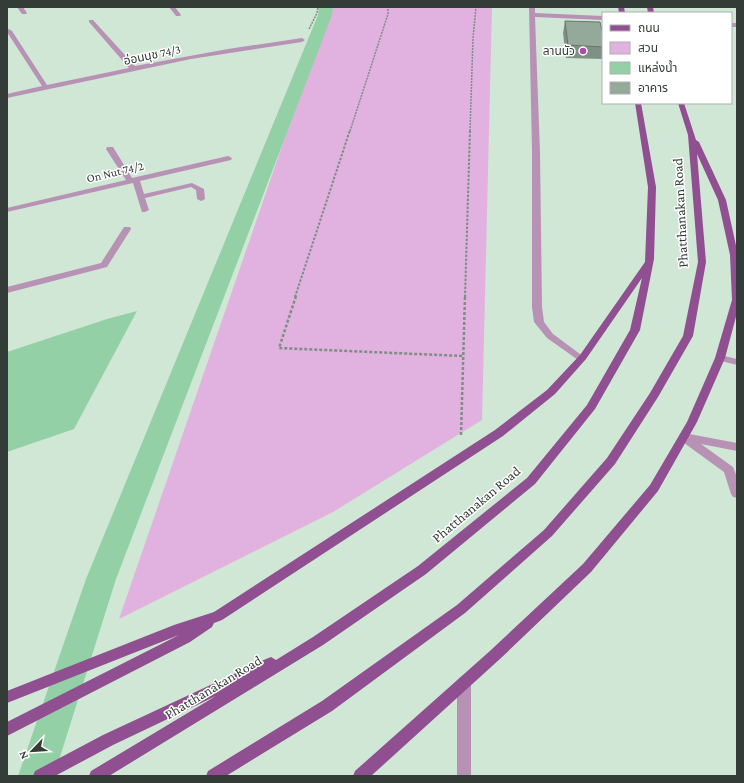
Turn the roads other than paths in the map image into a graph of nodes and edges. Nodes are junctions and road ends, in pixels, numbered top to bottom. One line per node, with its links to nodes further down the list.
1 (20, 7): 4 (street)
2 (172, 7): 5 (street)
3 (532, 11): 6 (street); 27 (street)
4 (24, 13)
5 (178, 15)
6 (602, 18)
7 (92, 20): 10 (street)
8 (9, 31): 11 (street)
9 (302, 40): 10 (street, อ่อนนุช 74/3)
10 (135, 70): 11 (street, อ่อนนุช 74/3)
11 (46, 88): 12 (street, อ่อนนุช 74/3)
12 (7, 96)
13 (638, 104): 24 (main road, Phatthanakan Road)
14 (681, 104): 15 (main road, Phatthanakan Road)
15 (692, 135): 26 (main road); 39 (main road, Phatthanakan Road)
16 (110, 150): 18 (street)
17 (228, 158): 18 (street, On Nut 74/2)
18 (133, 180): 19 (street); 21 (street, On Nut 74/2)
19 (142, 197): 20 (street); 22 (street)
20 (201, 199)
21 (7, 210)
22 (145, 210)
23 (127, 229): 25 (street)
24 (650, 259): 27 (main road); 33 (main road, Phatthanakan Road)
25 (7, 290)
26 (720, 358): 28 (street); 29 (main road)
27 (581, 359): 32 (main road)
28 (737, 362)
29 (684, 437): 30 (street); 31 (street); 34 (main road)
30 (737, 447)
31 (737, 494)
32 (182, 634): 35 (main road); 36 (main road)
33 (318, 641): 37 (main road); 38 (main road, Phatthanakan Road)
34 (464, 682): 40 (main road); 41 (street)
35 (7, 697)
36 (7, 729)
37 (40, 776)
38 (96, 776)
39 (213, 776)
40 (360, 776)
41 (464, 776)

